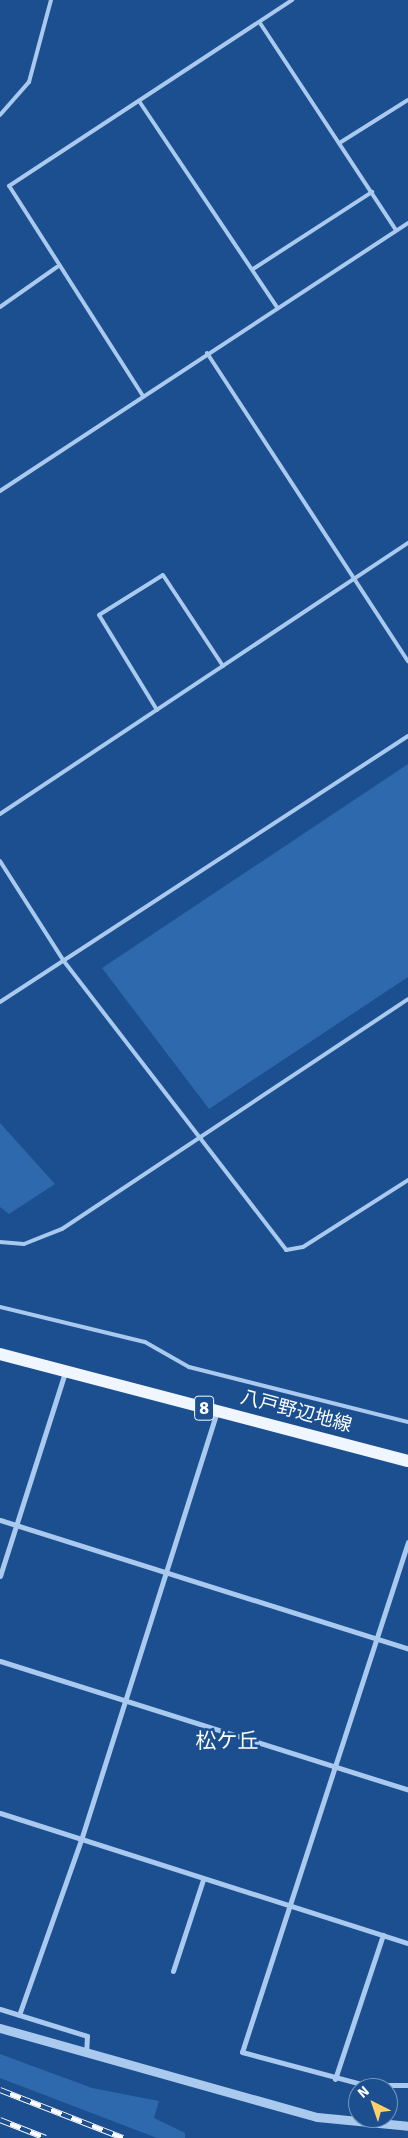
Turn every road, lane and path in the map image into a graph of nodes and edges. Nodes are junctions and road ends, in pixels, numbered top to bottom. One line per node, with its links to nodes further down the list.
1 (52, 0): 6 (lane)
2 (292, 0): 3 (lane)
3 (260, 23): 5 (lane); 7 (lane)
4 (408, 100): 7 (lane)
5 (139, 101): 11 (lane); 12 (lane)
6 (0, 115)
7 (341, 142): 8 (lane)
8 (372, 192): 10 (lane); 12 (lane)
9 (408, 223): 10 (lane)
10 (396, 230): 13 (lane)
11 (57, 267): 14 (lane); 16 (lane)
12 (252, 269): 13 (lane)
13 (277, 306): 15 (lane)
14 (0, 307)
15 (207, 352): 16 (lane); 19 (lane)
16 (143, 396): 17 (lane)
17 (0, 491)
18 (408, 543): 19 (lane)
19 (353, 579): 20 (lane); 21 (lane)
20 (408, 661)
21 (223, 666): 22 (lane); 22 (lane)
22 (157, 710): 24 (lane)
23 (408, 736): 26 (lane)
24 (0, 814)
25 (0, 861): 26 (lane)
26 (63, 960): 28 (lane); 29 (lane)
27 (408, 999): 29 (lane)
28 (0, 1002)
29 (201, 1136): 30 (lane); 31 (lane)
30 (408, 1180)
31 (0, 1242)
32 (0, 1307): 36 (lane)
33 (0, 1354): 34 (main road, 八戸野辺地線 / 8)
34 (65, 1372): 35 (main road, 八戸野辺地線 / 8); 39 (street)
35 (218, 1411): 37 (main road, 八戸野辺地線 / 8); 41 (street)
36 (408, 1422)
37 (408, 1461)
38 (0, 1520): 39 (street)
39 (17, 1525): 41 (street); 42 (street)
40 (408, 1542): 43 (street)
41 (165, 1573): 43 (street); 46 (street)
42 (0, 1576)
43 (376, 1639): 44 (street); 47 (street)
44 (408, 1649)
45 (0, 1661): 46 (street)
46 (124, 1700): 47 (street); 50 (street)
47 (334, 1766): 48 (street); 52 (street)
48 (408, 1790)
49 (0, 1813): 50 (street)
50 (81, 1840): 51 (street); 57 (street)
51 (203, 1880): 52 (street); 55 (street)
52 (289, 1904): 53 (street); 60 (street)
53 (383, 1935): 54 (street); 60 (street)
54 (408, 1943)
55 (173, 1971)
56 (0, 2009): 57 (street)
57 (18, 2015): 59 (street)
58 (0, 2028): 59 (street)
59 (86, 2053): 62 (street)
60 (335, 2079): 61 (street)
61 (408, 2085)
62 (408, 2126)

